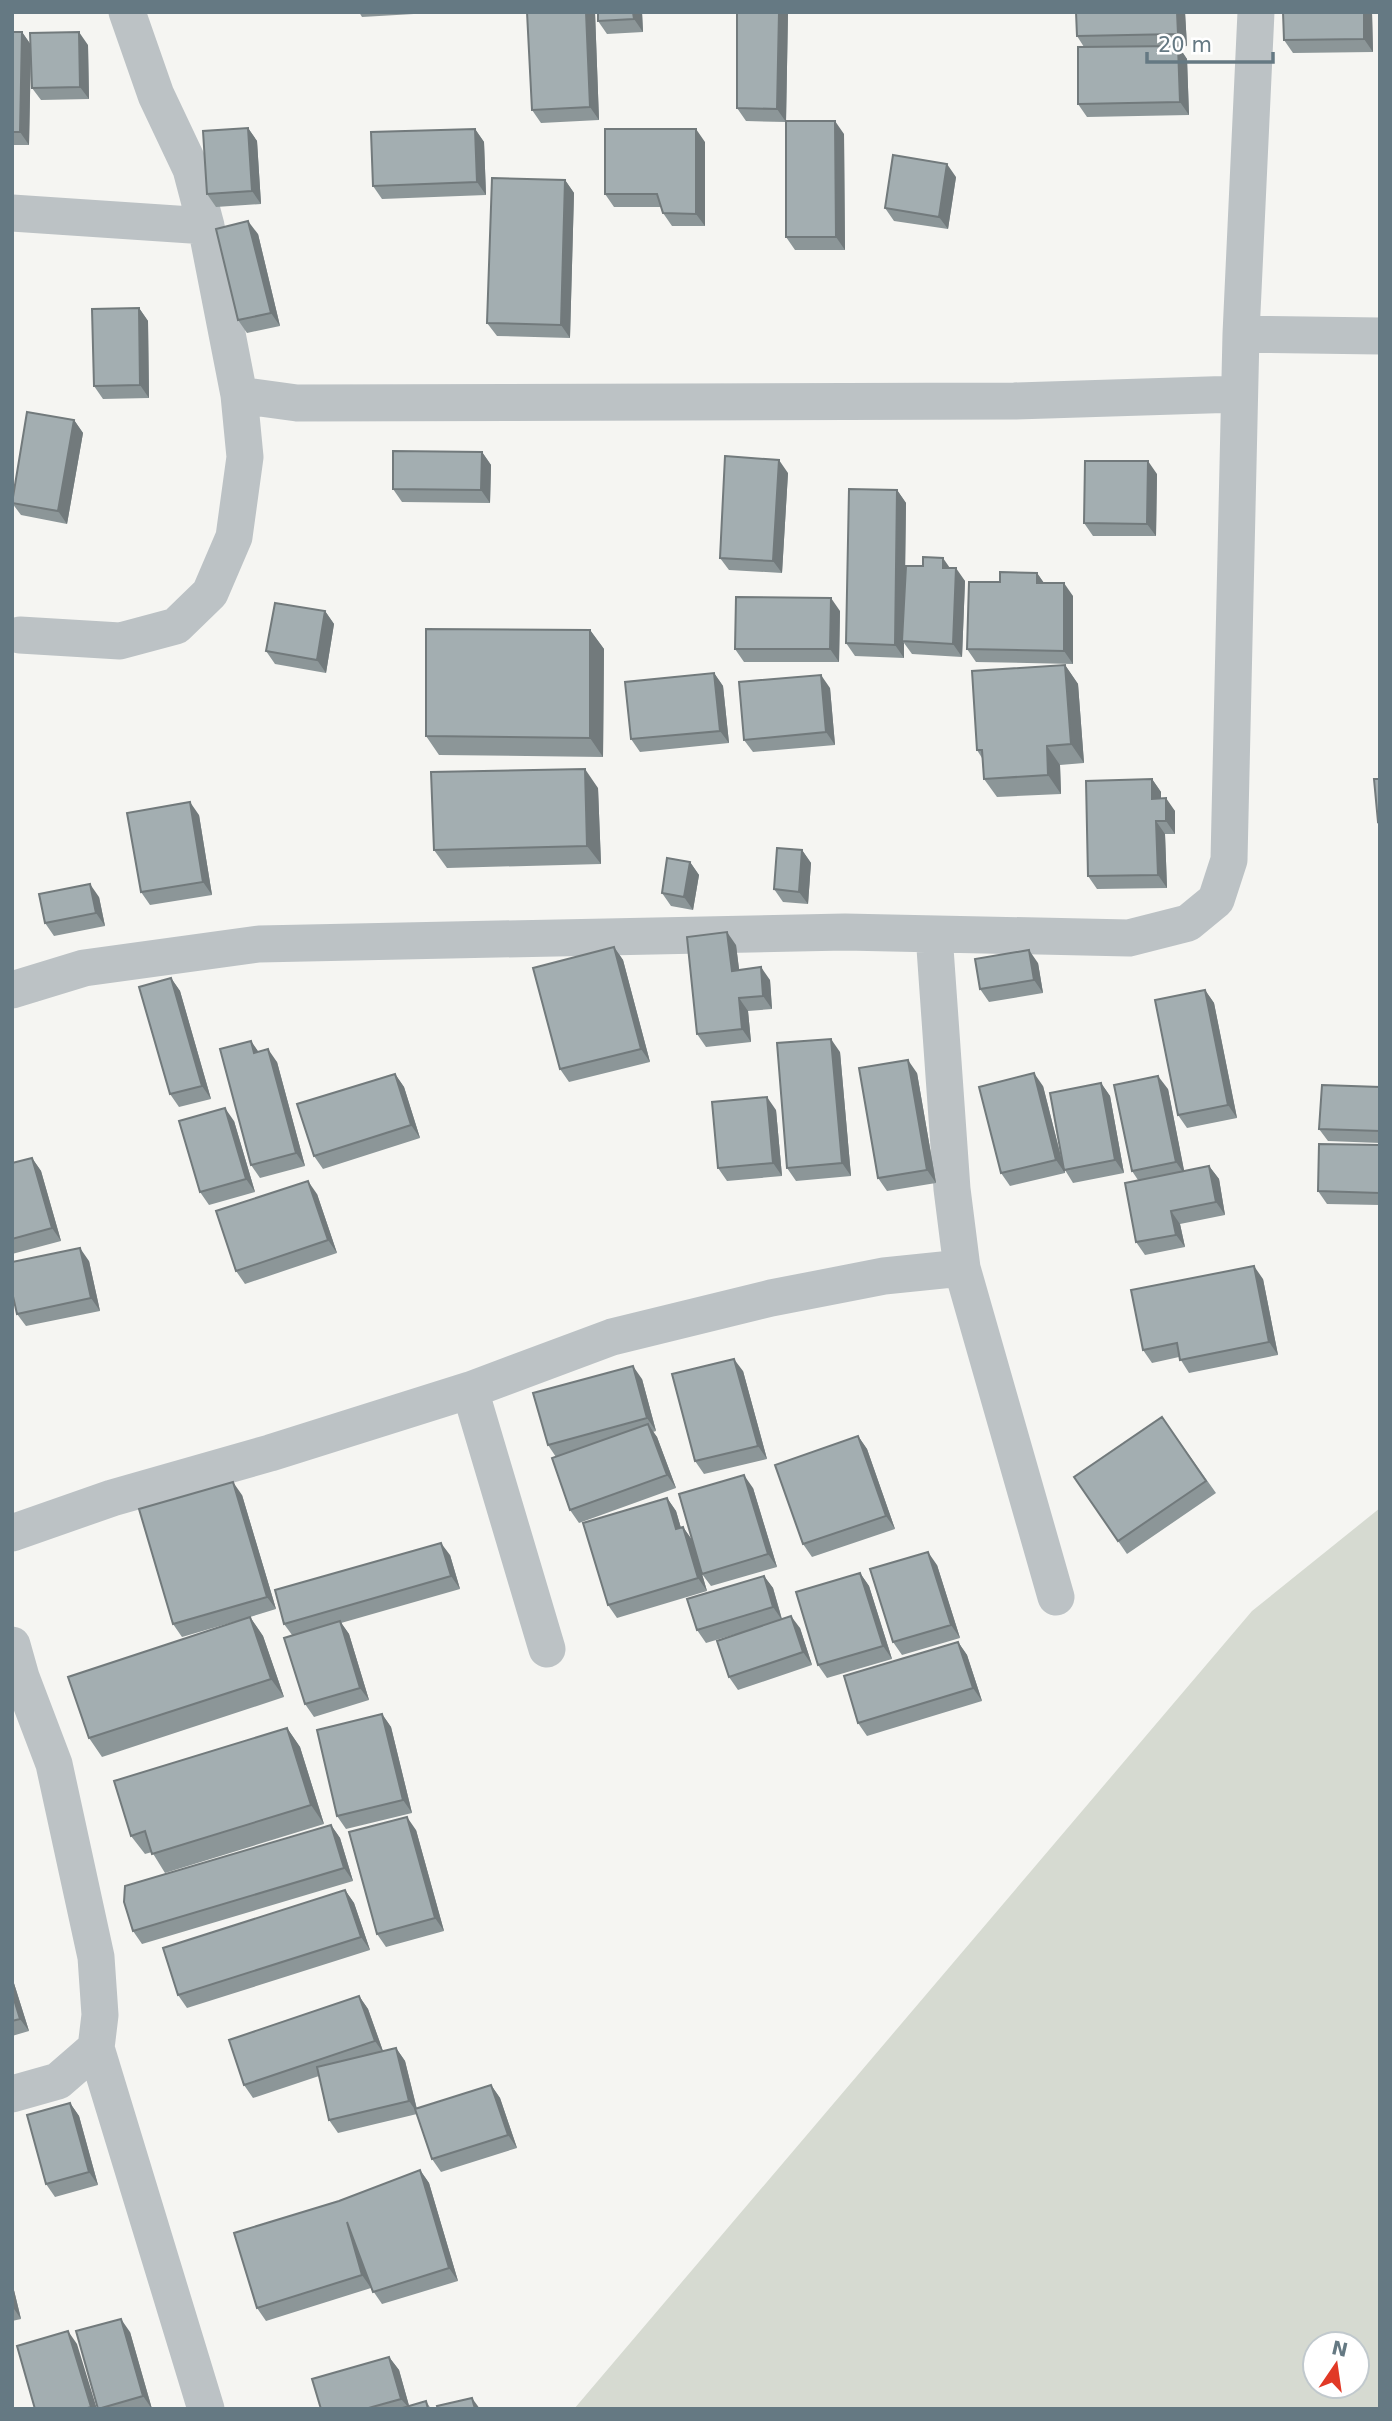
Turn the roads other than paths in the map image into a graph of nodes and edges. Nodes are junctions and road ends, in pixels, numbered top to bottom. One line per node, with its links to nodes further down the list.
1 (127, 12): 4 (street)
2 (1256, 12): 5 (street)
3 (12, 214): 4 (street)
4 (206, 226): 8 (street)
5 (1241, 334): 6 (street); 7 (street)
6 (1380, 336)
7 (1239, 394): 8 (street); 10 (street)
8 (239, 395): 9 (street)
9 (20, 635)
10 (934, 934): 11 (street); 12 (street)
11 (12, 990)
12 (962, 1268): 13 (street); 15 (street)
13 (471, 1390): 14 (street); 17 (street)
14 (12, 1533)
15 (1056, 1597)
16 (12, 1645): 18 (street)
17 (547, 1649)
18 (96, 2048): 19 (street); 20 (street)
19 (12, 2094)
20 (206, 2409)

